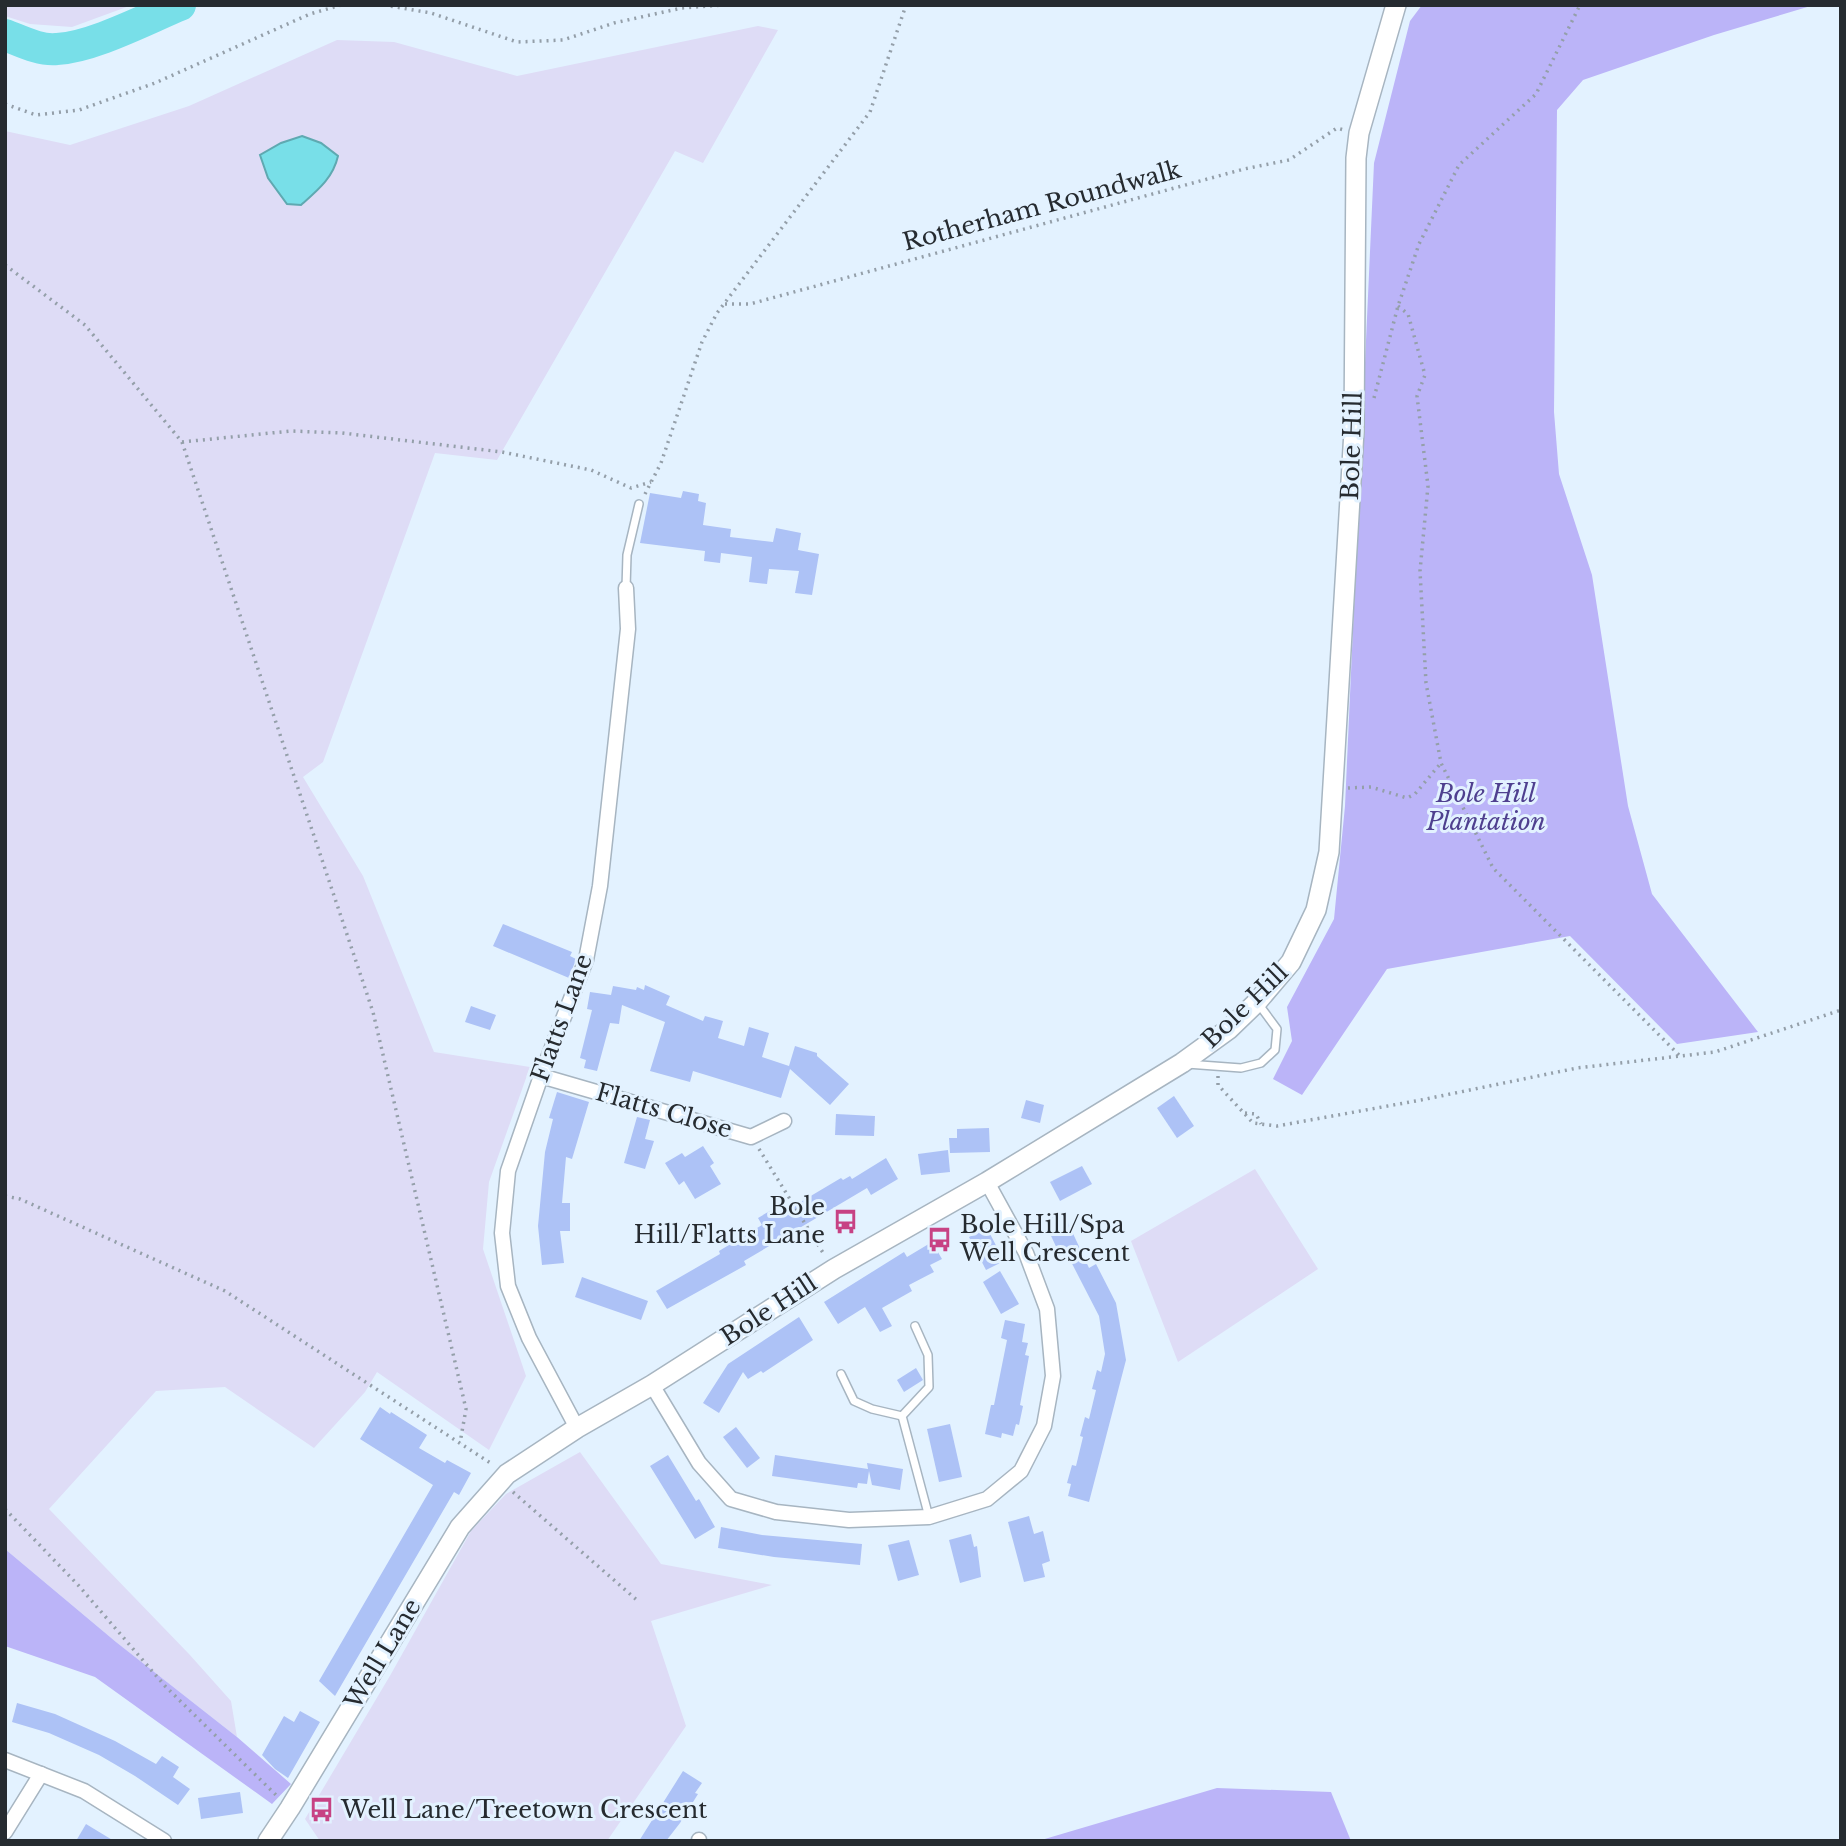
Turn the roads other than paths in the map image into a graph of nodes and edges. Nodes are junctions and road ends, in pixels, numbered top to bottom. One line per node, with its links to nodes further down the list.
1 (1396, 5): 4 (street, Bole Hill)
2 (639, 504): 3 (lane)
3 (626, 588): 6 (street, Flatts Lane)
4 (1257, 1002): 5 (street, Bole Hill); 5 (lane)
5 (1182, 1063): 8 (street, Bole Hill)
6 (541, 1076): 7 (street, Flatts Close); 13 (street, Flatts Lane)
7 (784, 1121)
8 (987, 1182): 11 (street, Bole Hill); 15 (street)
9 (915, 1326): 12 (lane)
10 (841, 1374): 12 (lane)
11 (652, 1385): 13 (street, Bole Hill); 15 (street)
12 (902, 1416): 15 (lane)
13 (577, 1428): 14 (street, Bole Hill)
14 (504, 1477): 19 (street, Well Lane)
15 (929, 1517)
16 (5, 1760): 17 (street)
17 (41, 1774): 18 (street); 20 (street)
18 (5, 1832)
19 (269, 1840)
20 (164, 1841)

